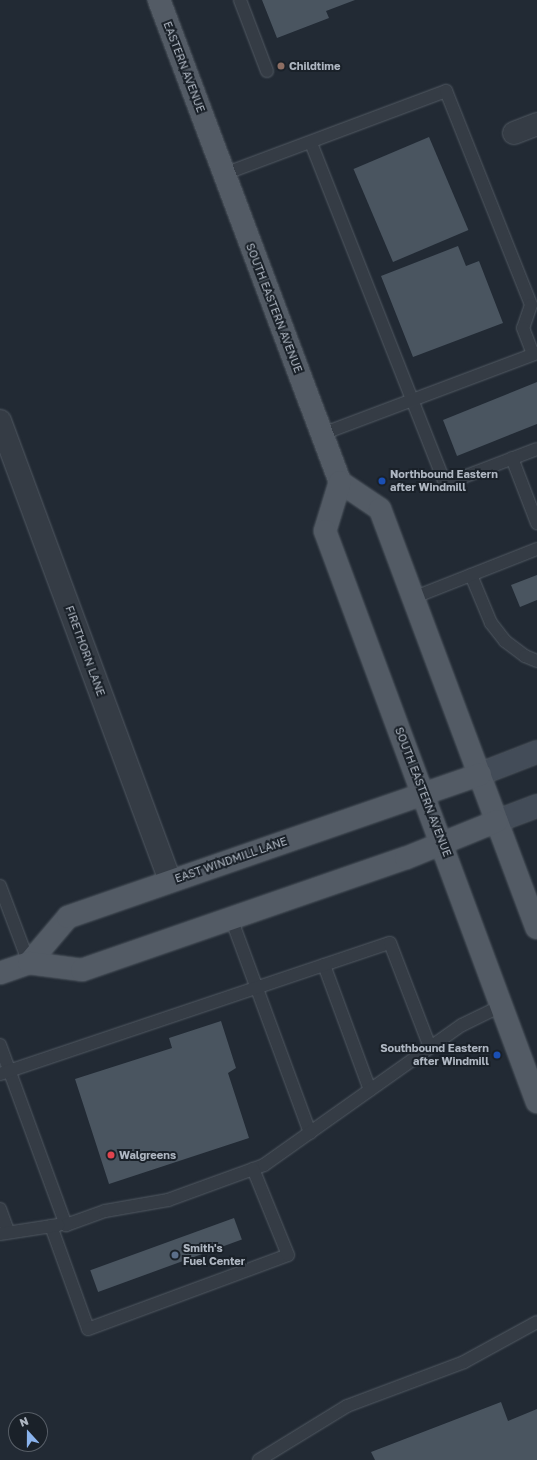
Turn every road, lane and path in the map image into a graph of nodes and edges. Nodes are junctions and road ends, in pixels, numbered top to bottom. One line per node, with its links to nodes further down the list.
1 (158, 0): 5 (main road, EASTERN AVENUE)
2 (240, 0): 3 (lane)
3 (267, 71)
4 (537, 124): 6 (street)
5 (208, 133): 8 (main road, SOUTH EASTERN AVENUE)
6 (514, 133)
7 (311, 143): 8 (lane); 9 (lane); 10 (lane)
8 (224, 174): 12 (main road, SOUTH EASTERN AVENUE)
9 (535, 354): 10 (lane)
10 (413, 400): 12 (lane); 14 (lane)
11 (0, 421): 27 (street, FIRETHORN LANE)
12 (322, 434): 15 (main road, SOUTH EASTERN AVENUE)
13 (537, 449): 14 (lane)
14 (512, 458): 16 (lane)
15 (340, 482): 19 (main road); 23 (main road, SOUTH EASTERN AVENUE)
16 (537, 523)
17 (537, 549): 18 (lane)
18 (472, 575): 19 (lane); 20 (lane)
19 (415, 597): 22 (main road)
20 (537, 661)
21 (537, 752): 22 (main road)
22 (480, 774): 23 (main road, EAST WINDMILL LANE); 25 (main road)
23 (423, 794): 26 (main road, SOUTH EASTERN AVENUE); 27 (main road, EAST WINDMILL LANE)
24 (537, 806): 25 (main road)
25 (497, 821): 26 (main road, EAST WINDMILL LANE); 30 (main road)
26 (442, 843): 29 (main road, EAST WINDMILL LANE); 35 (main road, SOUTH EASTERN AVENUE)
27 (170, 881): 31 (main road, EAST WINDMILL LANE)
28 (0, 886): 31 (lane)
29 (231, 918): 31 (main road, EAST WINDMILL LANE); 34 (lane)
30 (537, 928)
31 (28, 963): 33 (main road, EAST WINDMILL LANE)
32 (324, 965): 34 (lane); 37 (lane); 39 (lane)
33 (0, 973)
34 (255, 989): 38 (lane); 41 (lane)
35 (501, 1006): 37 (lane); 40 (main road, SOUTH EASTERN AVENUE)
36 (0, 1045): 38 (lane)
37 (430, 1047): 39 (lane)
38 (5, 1072): 44 (lane)
39 (370, 1090): 41 (lane)
40 (537, 1102)
41 (310, 1133): 42 (lane)
42 (254, 1169): 44 (lane); 45 (lane)
43 (0, 1209): 46 (lane)
44 (66, 1225): 45 (lane)
45 (51, 1226): 46 (lane)
46 (4, 1232)
47 (537, 1322): 48 (lane)
48 (259, 1460)

